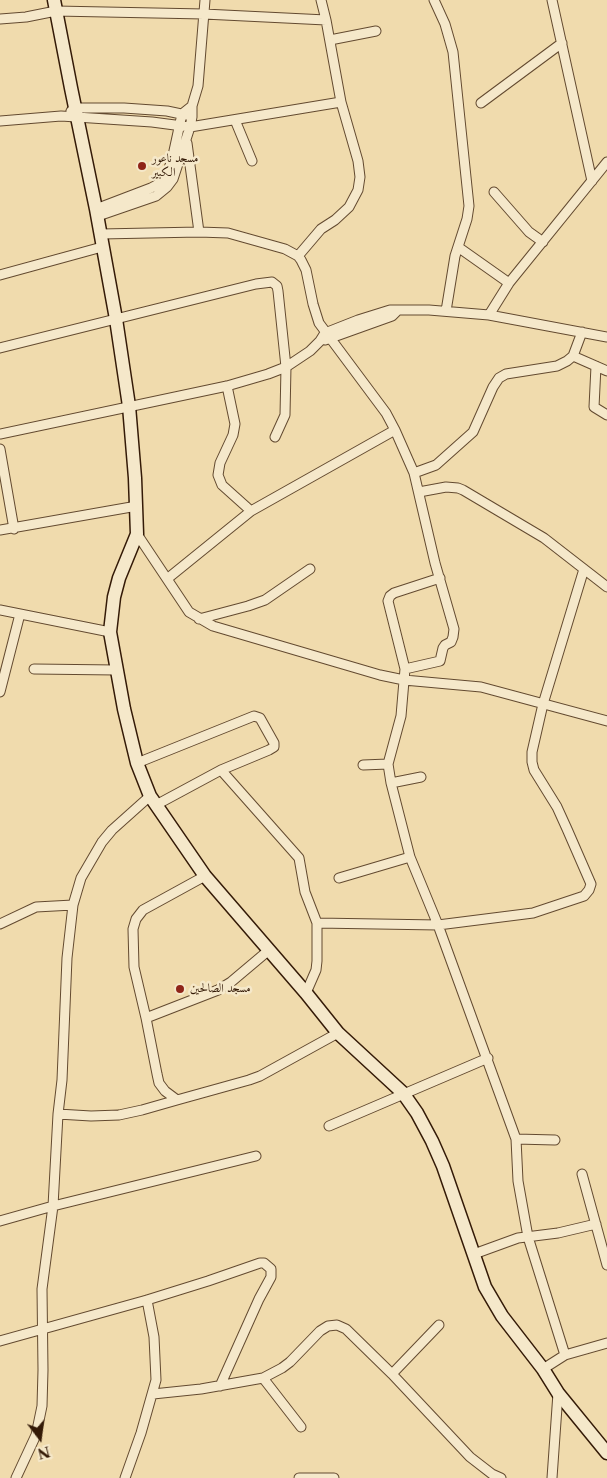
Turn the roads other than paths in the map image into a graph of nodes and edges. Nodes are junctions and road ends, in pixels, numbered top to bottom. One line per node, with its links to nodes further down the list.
1 (205, 0): 6 (street)
2 (321, 0): 8 (street)
3 (434, 0): 32 (street)
4 (552, 0): 11 (street)
5 (55, 5): 6 (street); 7 (street); 15 (street)
6 (204, 14): 8 (street); 14 (street)
7 (0, 19)
8 (326, 20): 10 (street)
9 (376, 31): 10 (street)
10 (330, 40): 12 (street)
11 (562, 43): 13 (street); 26 (street)
12 (341, 102): 18 (street); 33 (street)
13 (481, 103)
14 (192, 106): 16 (street); 17 (street)
15 (77, 113): 16 (street); 19 (street); 21 (street); 28 (street)
16 (182, 114): 17 (street); 21 (street)
17 (192, 117): 20 (street); 22 (street)
18 (234, 120): 20 (street); 24 (street)
19 (0, 121)
20 (202, 125): 22 (street)
21 (180, 126): 22 (street); 28 (street)
22 (190, 128): 23 (street)
23 (186, 139): 28 (street); 29 (street)
24 (252, 161)
25 (607, 162): 26 (street)
26 (592, 181): 31 (street)
27 (494, 192): 31 (street)
28 (97, 212): 30 (street)
29 (199, 232): 30 (street); 33 (street)
30 (102, 240): 34 (street); 38 (street)
31 (543, 242): 35 (street)
32 (458, 247): 35 (street); 36 (street)
33 (298, 256): 41 (street)
34 (0, 275)
35 (509, 283): 37 (street)
36 (446, 311): 37 (street); 41 (street)
37 (489, 315): 39 (street)
38 (116, 319): 42 (street); 44 (street); 48 (street)
39 (582, 332): 40 (street); 43 (street)
40 (607, 337)
41 (325, 338): 44 (street); 50 (street)
42 (0, 348)
43 (573, 356): 45 (street); 54 (street)
44 (286, 366): 47 (street); 52 (street)
45 (596, 366): 46 (street); 49 (street)
46 (607, 371)
47 (227, 386): 48 (street); 57 (street)
48 (128, 406): 51 (street); 56 (street)
49 (607, 415)
50 (395, 430): 54 (street); 57 (street)
51 (0, 434)
52 (275, 437)
53 (0, 449): 58 (street)
54 (414, 474): 55 (street)
55 (419, 492): 62 (street); 63 (street)
56 (137, 506): 58 (street); 60 (street)
57 (251, 511): 64 (street)
58 (14, 529): 59 (street)
59 (0, 530)
60 (137, 534): 64 (street); 69 (street)
61 (310, 569): 68 (street)
62 (584, 569): 65 (street); 75 (street)
63 (440, 578): 71 (street); 71 (street)
64 (166, 579): 68 (street)
65 (607, 587)
66 (0, 610): 67 (street)
67 (20, 614): 69 (street); 74 (street)
68 (199, 618): 73 (street)
69 (110, 632): 72 (street)
70 (34, 669): 72 (street)
71 (404, 669): 73 (street)
72 (116, 670): 77 (street)
73 (404, 680): 75 (street); 78 (street)
74 (0, 692)
75 (543, 704): 76 (street); 90 (street)
76 (607, 721)
77 (137, 763): 80 (street); 83 (street)
78 (388, 764): 79 (street); 82 (street)
79 (363, 765)
80 (221, 770): 83 (street); 89 (street)
81 (421, 776): 82 (street)
82 (391, 783): 84 (street)
83 (153, 800): 85 (street); 87 (street)
84 (410, 857): 86 (street); 90 (street)
85 (205, 876): 91 (street); 93 (street)
86 (339, 878)
87 (73, 905): 88 (street); 98 (street)
88 (0, 924)
89 (317, 924): 90 (street); 92 (street)
90 (438, 925): 95 (street)
91 (269, 950): 92 (street); 93 (street)
92 (306, 993): 94 (street)
93 (146, 1018): 97 (street)
94 (338, 1033): 96 (street); 97 (street)
95 (488, 1058): 96 (street); 100 (street)
96 (403, 1093): 99 (street); 108 (street)
97 (177, 1100): 98 (street)
98 (58, 1114): 104 (street)
99 (328, 1126)
100 (516, 1139): 101 (street); 107 (street)
101 (556, 1140)
102 (256, 1156): 104 (street)
103 (582, 1174): 106 (street)
104 (53, 1206): 105 (street); 112 (street)
105 (0, 1221)
106 (596, 1224): 107 (street); 109 (street)
107 (528, 1237): 108 (street); 115 (street)
108 (474, 1254): 116 (street)
109 (607, 1265)
110 (147, 1300): 112 (street); 119 (street); 121 (street)
111 (439, 1325): 117 (street)
112 (42, 1330): 113 (street); 124 (street)
113 (0, 1341)
114 (607, 1343): 115 (street)
115 (565, 1355): 116 (street)
116 (543, 1369): 120 (street)
117 (392, 1374): 118 (street); 128 (street)
118 (263, 1378): 119 (street); 122 (street)
119 (220, 1386): 121 (street)
120 (558, 1393): 123 (street); 129 (street)
121 (153, 1394): 125 (street)
122 (301, 1426)
123 (607, 1453)
124 (16, 1478)
125 (125, 1478)
126 (299, 1478): 127 (street)
127 (334, 1478)
128 (501, 1478)
129 (552, 1478)

